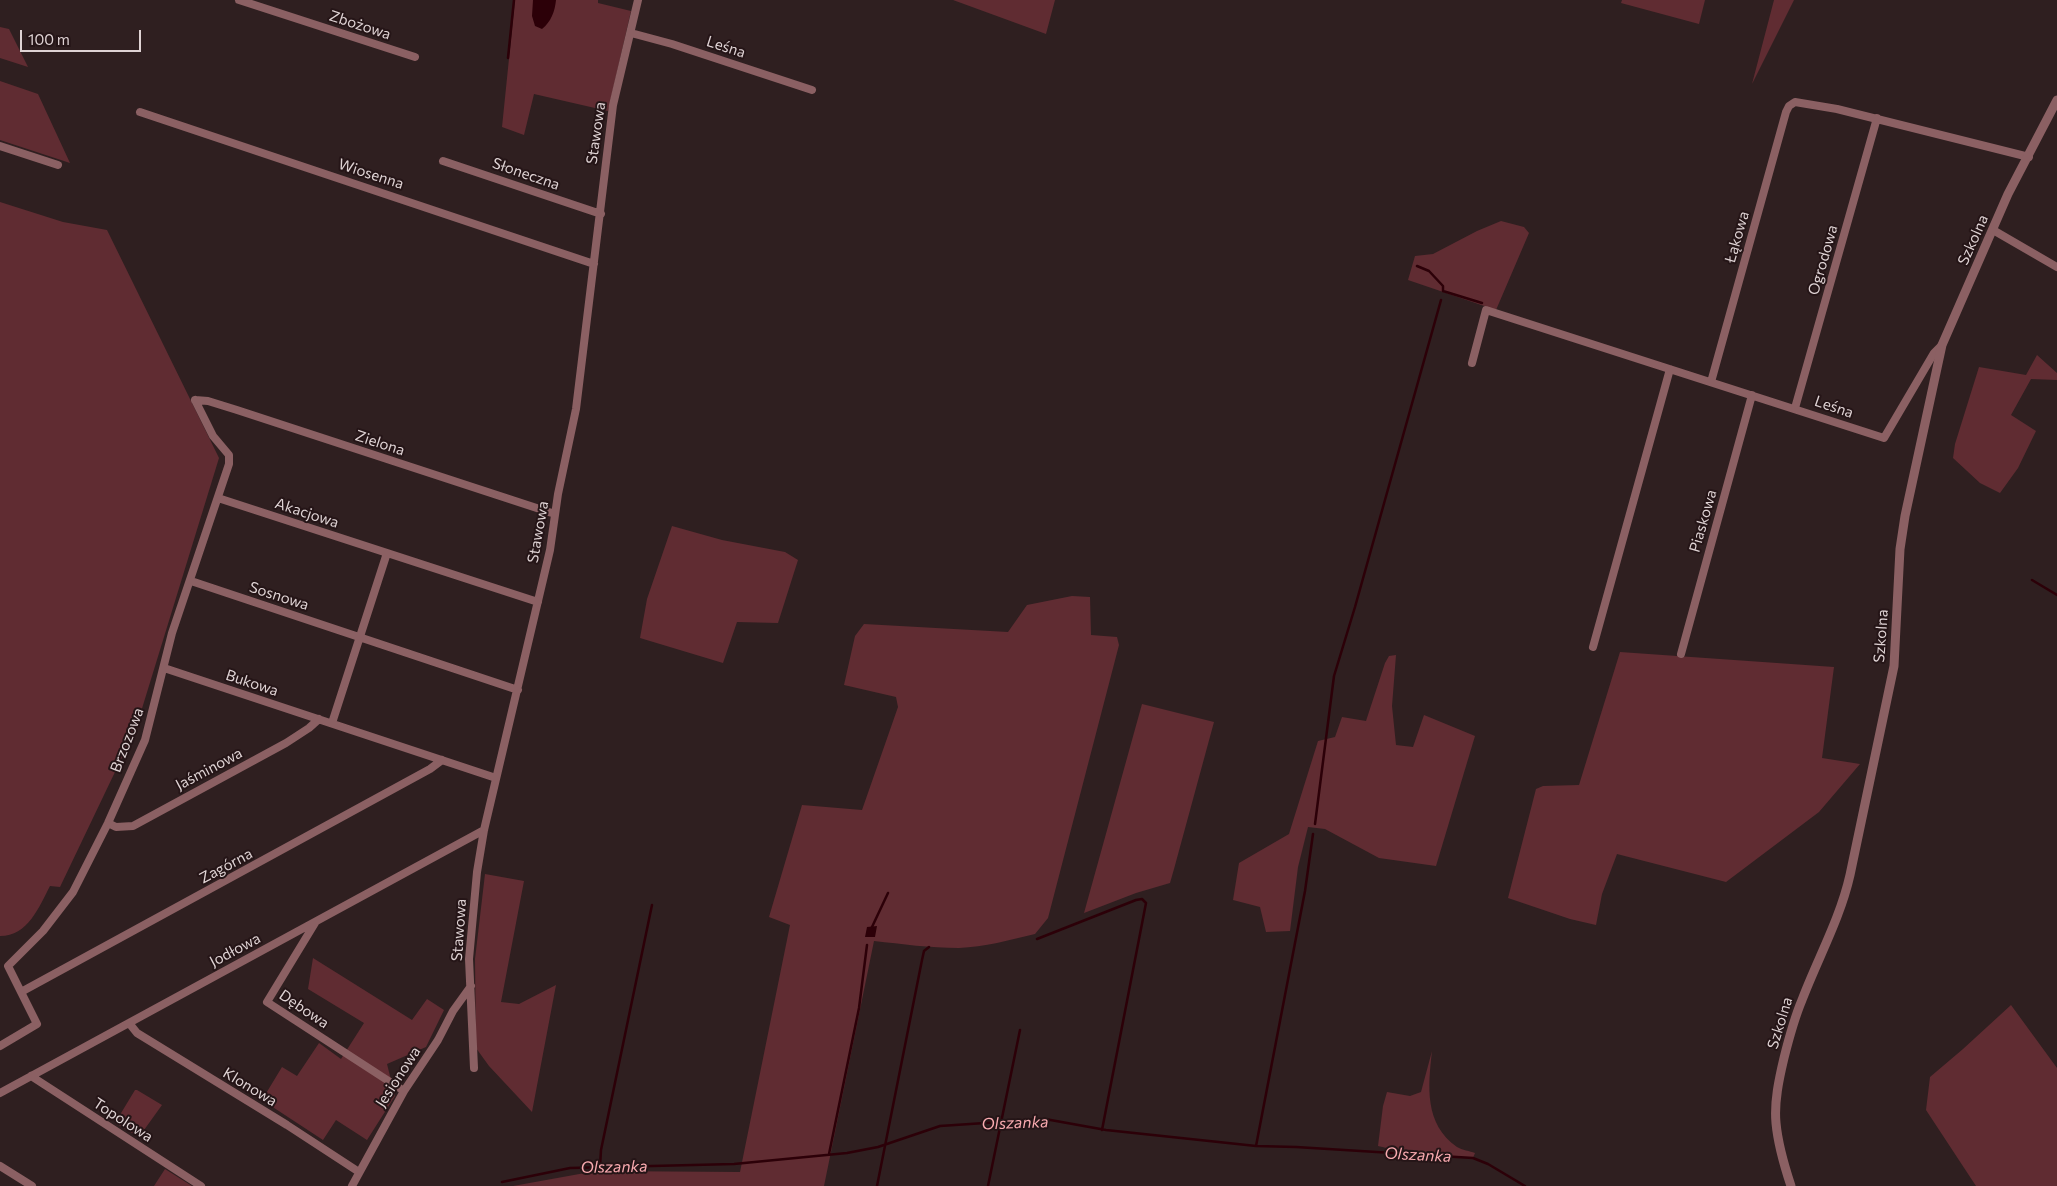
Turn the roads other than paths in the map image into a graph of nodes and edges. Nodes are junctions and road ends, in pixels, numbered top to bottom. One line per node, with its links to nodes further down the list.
1 (239, 0): 4 (street, Zbożowa)
2 (638, 0): 3 (street, Stawowa)
3 (631, 33): 5 (street, Leśna); 13 (street, Stawowa)
4 (415, 57)
5 (812, 90)
6 (2057, 100): 10 (street, Szkolna)
7 (140, 112): 15 (street, Wiosenna)
8 (1877, 118): 10 (street); 22 (street, Łąkowa); 25 (street, Ogrodowa)
9 (0, 146): 12 (street)
10 (2029, 157): 14 (street, Szkolna)
11 (443, 161): 13 (street, Słoneczna)
12 (58, 165)
13 (601, 214): 15 (street, Stawowa)
14 (1993, 230): 16 (street); 17 (street, Szkolna)
15 (594, 264): 27 (street, Stawowa)
16 (2057, 267)
17 (1942, 345): 20 (street, Leśna); 21 (street, Szkolna)
18 (1472, 363): 19 (street, Leśna)
19 (1670, 369): 22 (street, Leśna); 32 (street)
20 (1925, 372): 21 (street); 25 (street, Leśna)
21 (1936, 373): 56 (street, Szkolna)
22 (1711, 382): 23 (street, Leśna)
23 (1752, 395): 25 (street, Leśna); 33 (street, Piaskowa)
24 (195, 400): 26 (street, Brzozowa); 27 (street, Zielona)
25 (1795, 408)
26 (218, 498): 28 (street, Akacjowa); 29 (street, Brzozowa)
27 (555, 514): 30 (street, Stawowa)
28 (387, 553): 30 (street, Akacjowa); 31 (street)
29 (190, 581): 31 (street, Sosnowa); 34 (street, Brzozowa)
30 (538, 602): 35 (street, Stawowa)
31 (360, 637): 35 (street, Sosnowa); 37 (street)
32 (1593, 647)
33 (1681, 654)
34 (164, 668): 36 (street, Bukowa); 40 (street, Brzozowa)
35 (518, 690): 39 (street, Stawowa)
36 (319, 719): 37 (street, Bukowa); 40 (street, Jaśminowa)
37 (332, 724): 38 (street, Bukowa)
38 (442, 760): 39 (street, Bukowa); 44 (street, Zagórna)
39 (496, 778): 41 (street, Stawowa)
40 (108, 823): 44 (street, Brzozowa)
41 (484, 830): 42 (street, Jodłowa); 43 (street, Stawowa)
42 (316, 921): 45 (street, Jodłowa); 49 (street, Dębowa)
43 (471, 986): 47 (street, Stawowa); 49 (street, Jesionowa)
44 (21, 992): 46 (street, Brzozowa)
45 (129, 1023): 48 (street, Jodłowa); 52 (street, Klonowa)
46 (0, 1046)
47 (474, 1068)
48 (32, 1076): 50 (street, Jodłowa); 54 (street, Topolowa)
49 (404, 1091): 52 (street, Jesionowa)
50 (0, 1093)
51 (0, 1166): 53 (street)
52 (359, 1172): 55 (street, Jesionowa)
53 (32, 1186)
54 (201, 1186)
55 (352, 1186)
56 (1791, 1186)

